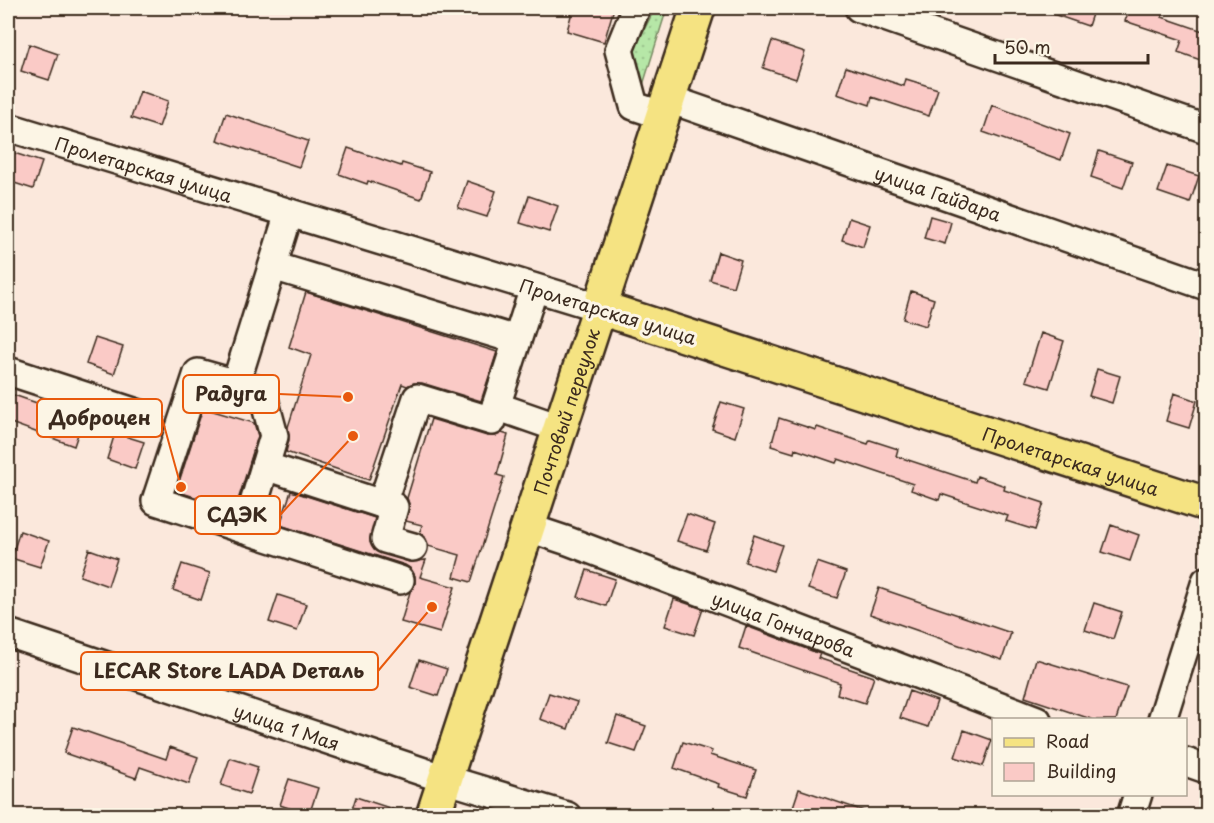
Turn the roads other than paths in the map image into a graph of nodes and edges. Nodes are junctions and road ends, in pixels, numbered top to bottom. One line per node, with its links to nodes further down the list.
1 (636, 8): 4 (street, улица Гайдара)
2 (698, 8): 4 (main road, Почтовый переулок)
3 (859, 8): 6 (street)
4 (666, 108): 9 (street, улица Гайдара); 11 (main road, Почтовый переулок)
5 (8, 126): 7 (street, Пролетарская улица)
6 (1206, 129)
7 (290, 213): 8 (street); 10 (street, Пролетарская улица)
8 (273, 266): 12 (street); 14 (street)
9 (1206, 286)
10 (534, 288): 11 (street, Пролетарская улица); 12 (street)
11 (601, 308): 17 (main road, Почтовый переулок); 20 (main road, Пролетарская улица)
12 (518, 340): 15 (street)
13 (8, 371): 16 (street)
14 (236, 383): 18 (street); 22 (street)
15 (496, 406): 17 (street); 19 (street)
16 (143, 415)
17 (561, 429): 21 (main road, Почтовый переулок)
18 (266, 466): 19 (street); 22 (street)
19 (382, 504): 23 (street)
20 (1206, 504)
21 (529, 528): 27 (street, улица Гончарова); 31 (main road, Почтовый переулок)
22 (246, 530): 24 (street)
23 (413, 547)
24 (400, 580)
25 (1206, 581): 28 (street)
26 (8, 633): 31 (street, улица 1 Мая)
27 (1032, 718)
28 (1163, 718)
29 (1187, 763): 30 (street)
30 (1206, 769)
31 (445, 779): 33 (main road, Почтовый переулок); 34 (street, улица 1 Мая)
32 (1138, 796): 35 (street)
33 (433, 816)
34 (567, 816)
35 (1131, 816)

